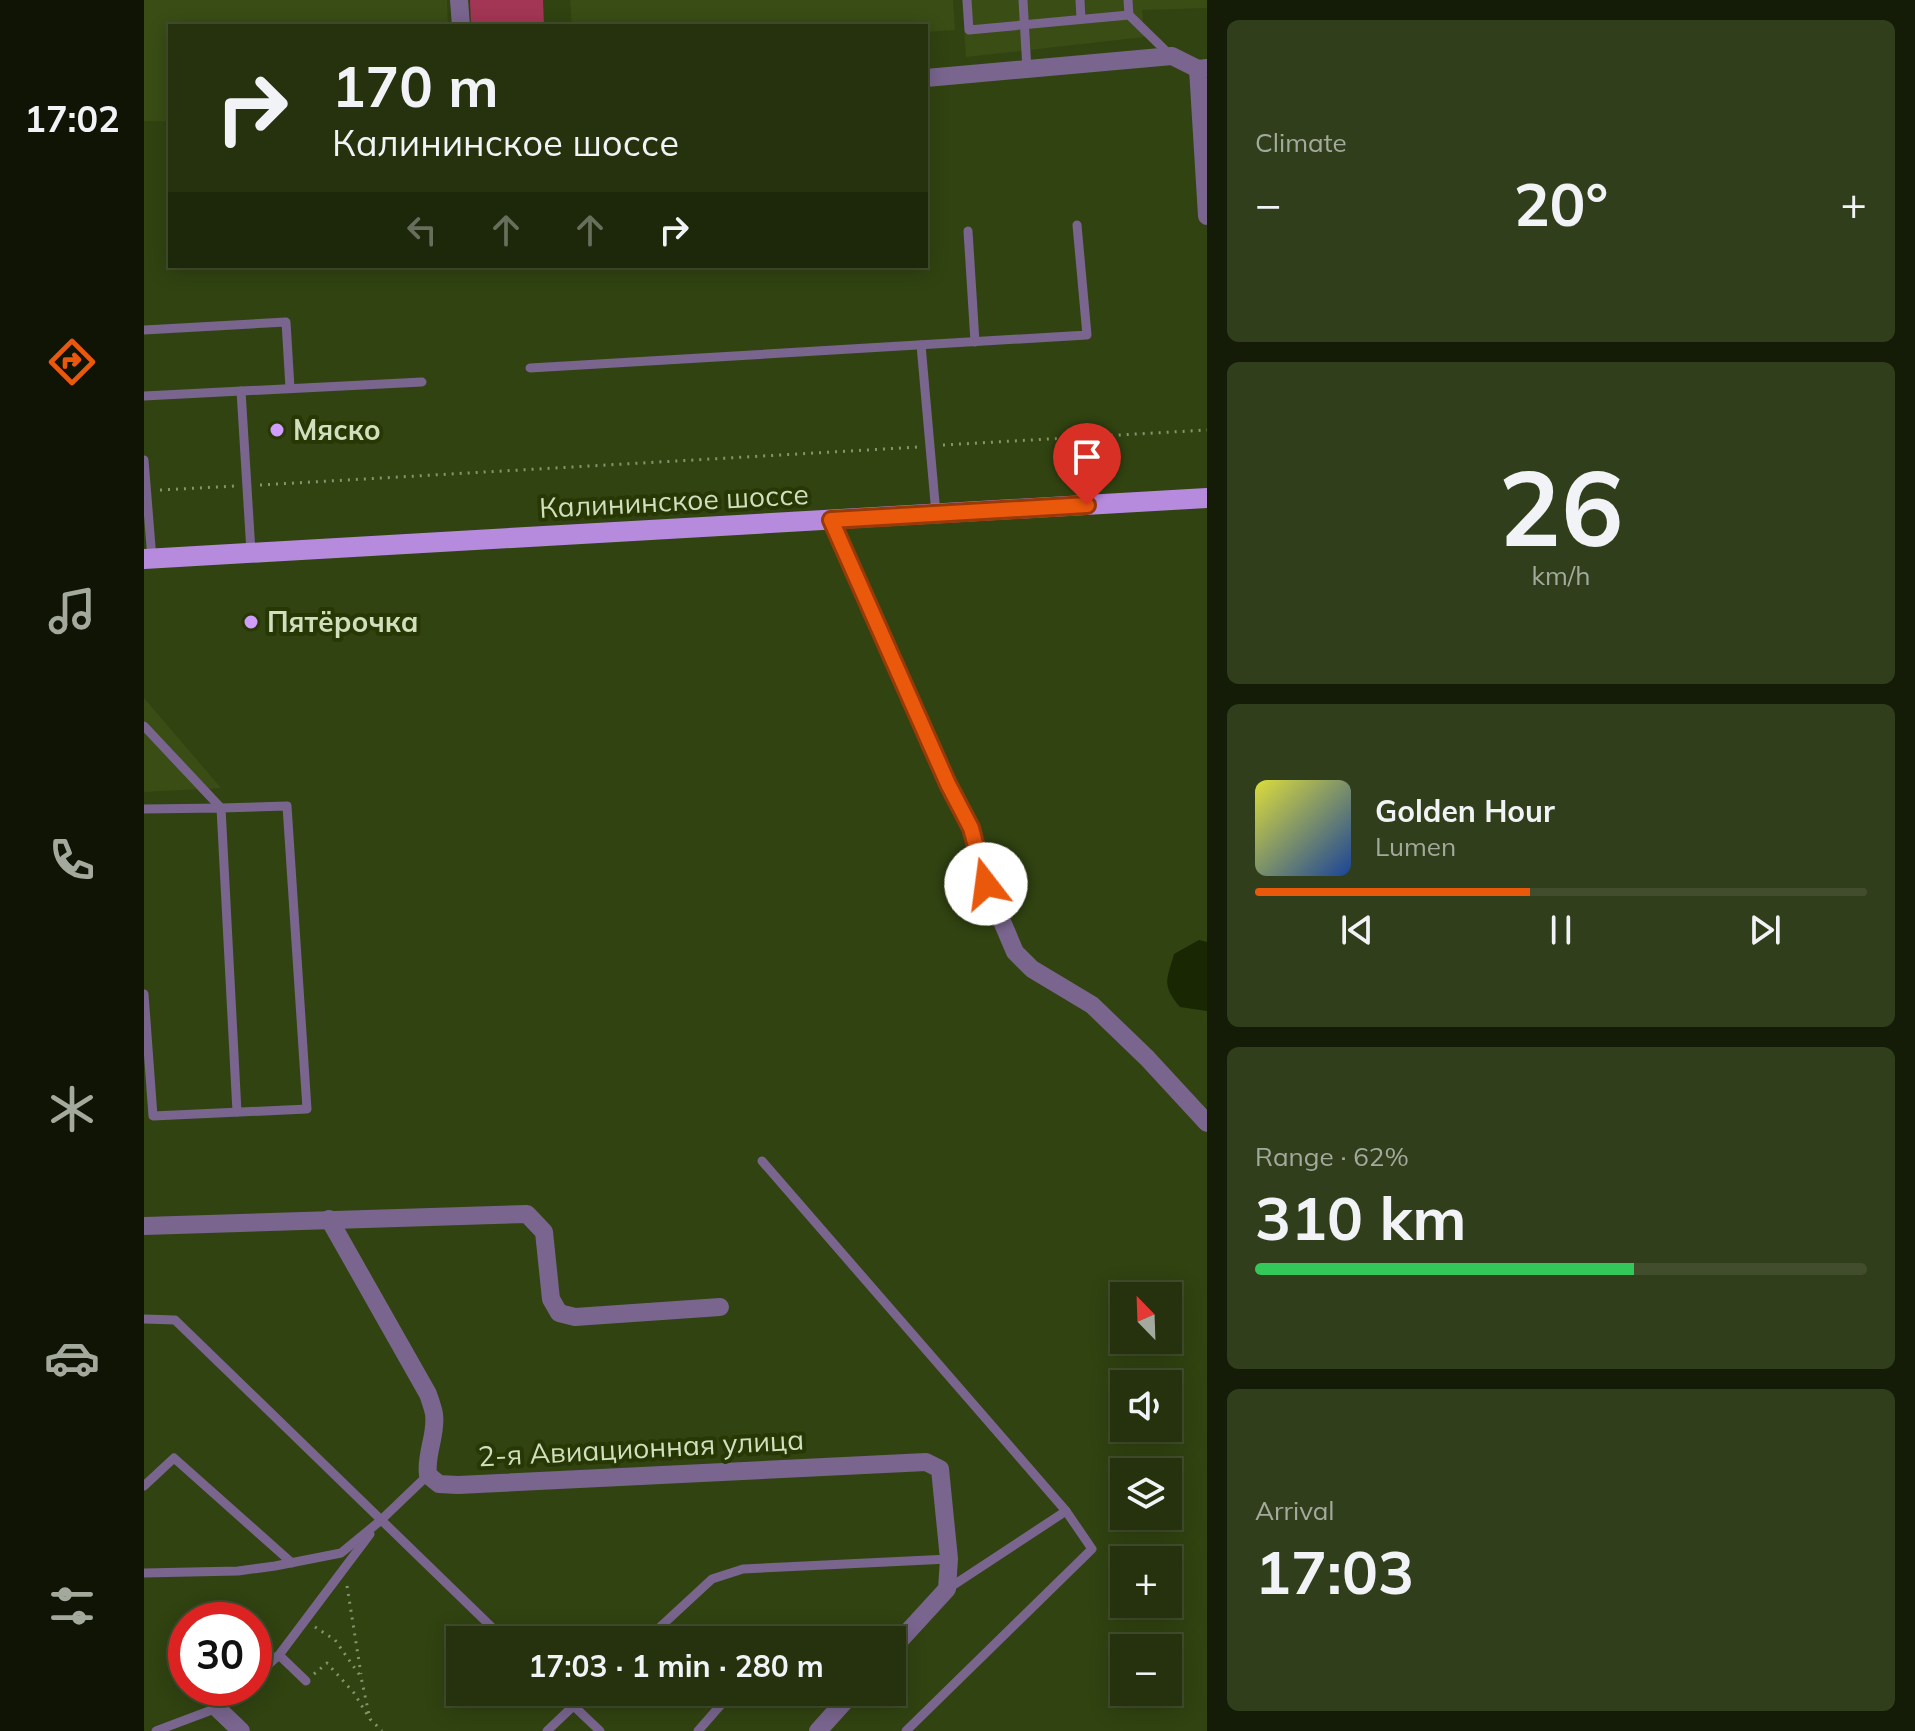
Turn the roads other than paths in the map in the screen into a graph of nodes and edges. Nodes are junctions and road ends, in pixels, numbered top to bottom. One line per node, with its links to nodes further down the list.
1 (459, 0): 8 (street)
2 (967, 0): 9 (lane)
3 (1023, 0): 9 (lane)
4 (1080, 0): 7 (lane)
5 (1128, 0): 6 (lane)
6 (1129, 15): 7 (lane); 10 (lane)
7 (1081, 19): 9 (lane)
8 (461, 24)
9 (1025, 25): 12 (lane)
10 (1172, 56): 11 (street); 12 (street)
11 (1203, 69): 14 (street)
12 (1027, 70): 13 (street)
13 (928, 78)
14 (1207, 216)
15 (1077, 225): 18 (lane)
16 (968, 231): 18 (lane)
17 (144, 330): 22 (lane)
18 (975, 342): 19 (lane)
19 (921, 345): 20 (lane); 27 (lane)
20 (530, 368)
21 (422, 382): 22 (lane)
22 (290, 388): 23 (lane)
23 (241, 391): 24 (lane); 29 (lane)
24 (144, 396)
25 (144, 460): 30 (lane)
26 (1207, 498): 27 (main road, Калининское шоссе)
27 (936, 514): 28 (main road, Калининское шоссе)
28 (831, 520): 29 (main road, Калининское шоссе); 36 (street)
29 (251, 553): 30 (main road, Калининское шоссе)
30 (148, 559)
31 (144, 726): 32 (lane)
32 (221, 808): 33 (lane); 35 (lane); 35 (lane)
33 (144, 809)
34 (144, 994): 35 (lane)
35 (237, 1112)
36 (1207, 1123)
37 (762, 1161): 44 (lane)
38 (329, 1219): 39 (street); 40 (street); 42 (street)
39 (144, 1226)
40 (720, 1307)
41 (144, 1319): 45 (lane)
42 (428, 1475): 45 (lane); 46 (street, 2-я Авиационная улица)
43 (144, 1486): 47 (lane)
44 (1066, 1511): 49 (lane); 67 (lane)
45 (380, 1521): 47 (lane); 50 (lane); 53 (lane)
46 (949, 1559): 49 (street, 2-я Авиационная улица); 51 (lane)
47 (292, 1563): 48 (lane)
48 (144, 1573)
49 (947, 1589): 52 (street)
50 (490, 1626)
51 (661, 1626)
52 (906, 1634)
53 (279, 1655): 54 (lane); 55 (lane)
54 (272, 1661)
55 (306, 1681)
56 (219, 1706): 60 (lane)
57 (573, 1706): 63 (lane); 64 (lane)
58 (720, 1706): 65 (lane)
59 (840, 1706): 66 (street)
60 (217, 1708): 61 (lane); 62 (street)
61 (156, 1731)
62 (241, 1731)
63 (547, 1731)
64 (600, 1731)
65 (698, 1731)
66 (818, 1731)
67 (906, 1731)

